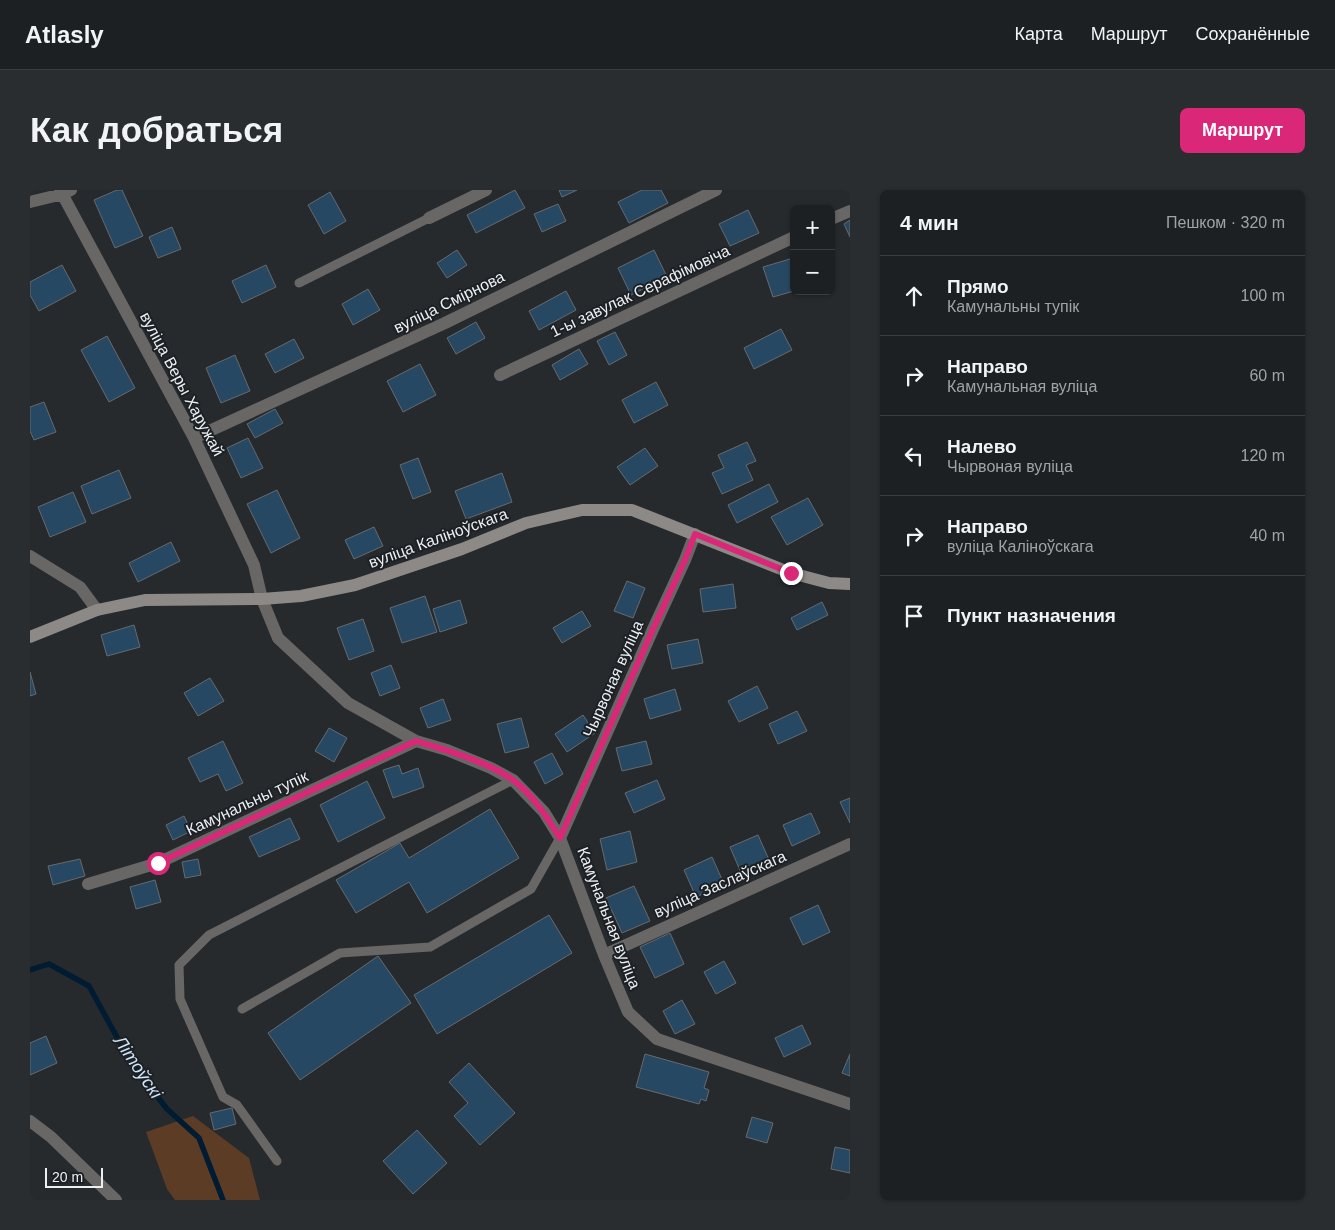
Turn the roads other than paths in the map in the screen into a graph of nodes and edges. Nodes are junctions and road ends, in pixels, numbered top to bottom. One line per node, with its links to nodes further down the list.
1 (486, 190): 7 (street)
2 (716, 190): 11 (street, вуліца Смірнова)
3 (65, 191): 4 (street); 11 (street, вуліца Веры Харужай)
4 (30, 202)
5 (850, 211): 6 (street)
6 (835, 217)
7 (429, 218): 9 (lane)
8 (790, 239): 10 (street, 1-ы завулак Серафімовіча)
9 (299, 283)
10 (500, 375)
11 (194, 438): 15 (street, вуліца Веры Харужай)
12 (695, 534): 14 (main road, вуліца Каліноўскага); 15 (main road, вуліца Каліноўскага); 20 (street, Чырвоная вуліца)
13 (30, 556): 16 (street)
14 (850, 584)
15 (262, 599): 16 (main road, вуліца Каліноўскага); 18 (street, Камунальная вуліца)
16 (97, 610): 17 (main road, вуліца Каліноўскага)
17 (30, 637)
18 (416, 741): 19 (street, Камунальная вуліца); 22 (street, Камунальны тупік)
19 (514, 780): 20 (street, Камунальная вуліца); 27 (lane)
20 (560, 838): 23 (street, Камунальная вуліца); 24 (lane)
21 (850, 844): 23 (street, вуліца Заслаўскага)
22 (88, 884)
23 (604, 955): 25 (street, Камунальная вуліца)
24 (242, 1009)
25 (850, 1104)
26 (30, 1121): 28 (street)
27 (277, 1161)
28 (116, 1200)

